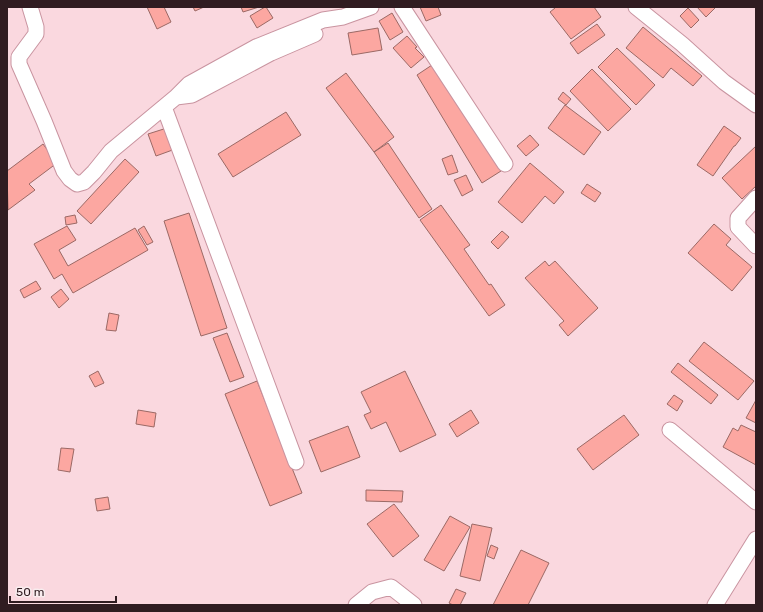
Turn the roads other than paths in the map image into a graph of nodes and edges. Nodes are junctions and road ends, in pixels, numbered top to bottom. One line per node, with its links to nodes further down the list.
1 (30, 7): 6 (street)
2 (371, 7): 6 (street)
3 (402, 7): 7 (street)
4 (636, 7): 5 (street)
5 (756, 105)
6 (164, 107): 11 (street)
7 (505, 164)
8 (756, 198): 9 (street)
9 (756, 246)
10 (670, 430): 12 (street)
11 (296, 462)
12 (756, 502)
13 (756, 539): 16 (street)
14 (356, 605): 15 (street)
15 (414, 605)
16 (715, 605)

